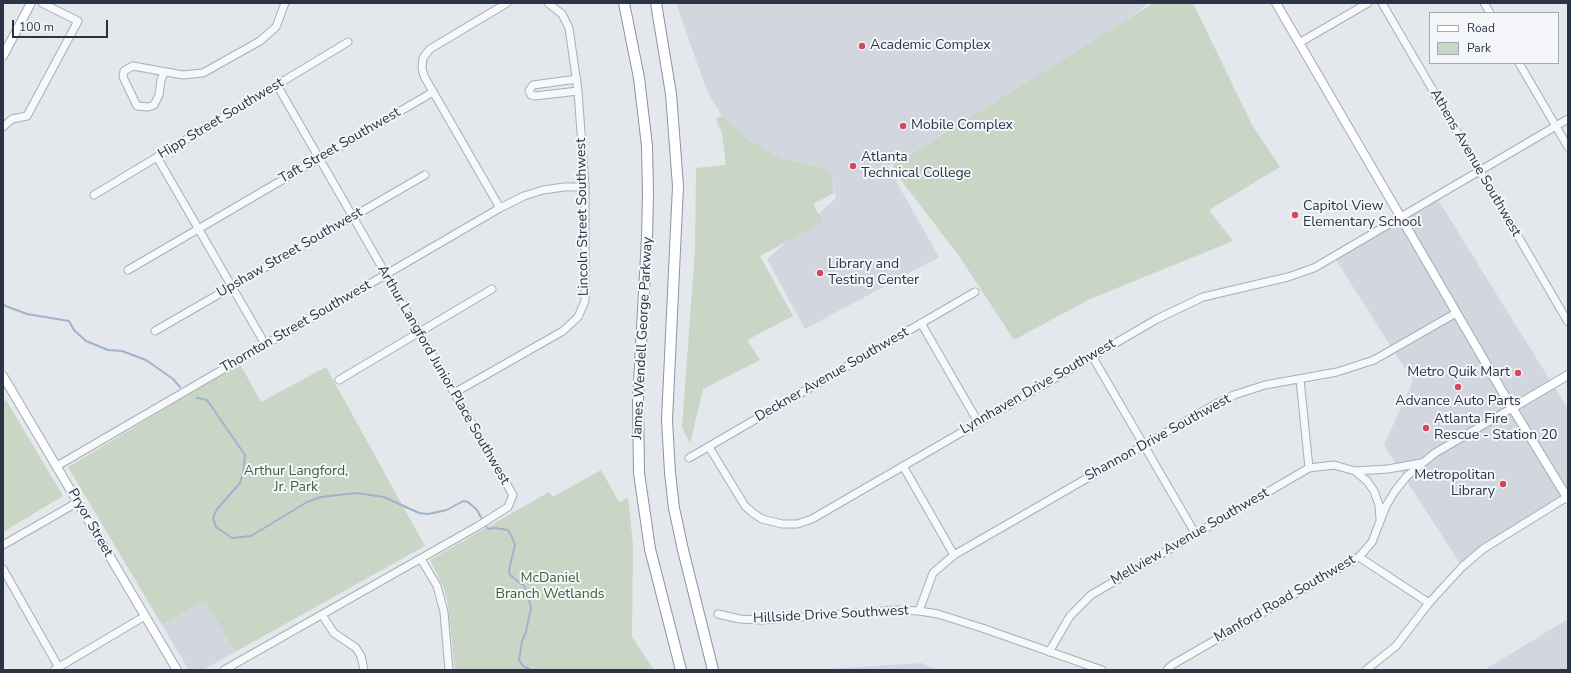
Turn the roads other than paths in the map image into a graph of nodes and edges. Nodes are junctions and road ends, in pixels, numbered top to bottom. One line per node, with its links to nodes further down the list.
1 (31, 3): 15 (main road)
2 (42, 3): 24 (street)
3 (285, 3): 17 (street)
4 (507, 3): 21 (street)
5 (550, 3): 18 (street, Lincoln Street Southwest)
6 (624, 3): 83 (highway, James Wendell George Parkway)
7 (656, 3): 84 (highway, James Wendell George Parkway)
8 (1276, 3): 14 (main road)
9 (1368, 3): 14 (street)
10 (1382, 3): 28 (street, Athens Avenue Southwest)
11 (1484, 3): 12 (street)
12 (1489, 12)
13 (348, 42): 19 (street, Hipp Street Southwest)
14 (1299, 43): 34 (main road)
15 (3, 56)
16 (1520, 64): 23 (street)
17 (164, 73): 17 (street)
18 (577, 80): 20 (street, Lincoln Street Southwest); 20 (street)
19 (277, 85): 26 (street, Hipp Street Southwest); 27 (street, Arthur Langford Junior Place Southwest)
20 (578, 91): 30 (street, Lincoln Street Southwest)
21 (433, 92): 27 (street, Taft Street Southwest); 32 (street)
22 (1568, 119): 23 (street, Lynnhaven Drive Southwest)
23 (1556, 126): 25 (street); 28 (street, Lynnhaven Drive Southwest)
24 (3, 127)
25 (1568, 147)
26 (157, 157): 31 (street, Hipp Street Southwest); 35 (street)
27 (319, 158): 33 (street, Arthur Langford Junior Place Southwest); 35 (street, Taft Street Southwest)
28 (1480, 171): 34 (street, Lynnhaven Drive Southwest); 42 (street, Athens Avenue Southwest)
29 (425, 175): 33 (street, Upshaw Street Southwest)
30 (585, 187): 32 (street, Thornton Street Southwest); 52 (street, Lincoln Street Southwest)
31 (94, 195)
32 (500, 208): 37 (street, Thornton Street Southwest)
33 (352, 217): 37 (street, Arthur Langford Junior Place Southwest); 38 (street, Upshaw Street Southwest)
34 (1401, 218): 41 (main road); 47 (street, Lynnhaven Drive Southwest)
35 (198, 228): 36 (street, Taft Street Southwest); 38 (street)
36 (128, 270)
37 (386, 275): 45 (street, Arthur Langford Junior Place Southwest); 46 (street, Thornton Street Southwest)
38 (232, 286): 44 (street, Upshaw Street Southwest); 46 (street)
39 (492, 289): 45 (street)
40 (975, 292): 43 (street, Deckner Avenue Southwest)
41 (1456, 312): 50 (street, Shannon Drive Southwest); 53 (main road)
42 (1568, 322)
43 (921, 324): 54 (street); 56 (street, Deckner Avenue Southwest)
44 (155, 331)
45 (419, 333): 51 (street); 52 (street, Arthur Langford Junior Place Southwest)
46 (265, 344): 59 (street, Thornton Street Southwest)
47 (1092, 356): 54 (street, Lynnhaven Drive Southwest); 55 (street)
48 (1568, 375): 53 (main road)
49 (3, 376): 59 (main road, Pryor Street)
50 (1300, 379): 55 (street, Shannon Drive Southwest); 61 (street)
51 (339, 380)
52 (454, 393): 70 (street, Arthur Langford Junior Place Southwest)
53 (1512, 408): 58 (street, Manford Road Southwest); 63 (main road)
54 (978, 422): 60 (street, Lynnhaven Drive Southwest)
55 (1143, 445): 66 (street); 68 (street, Shannon Drive Southwest)
56 (709, 447): 57 (street, Deckner Avenue Southwest); 60 (street, Lynnhaven Drive Southwest)
57 (690, 458)
58 (1421, 463): 62 (street, Mellview Avenue Southwest); 65 (street, Manford Road Southwest)
59 (57, 466): 64 (main road, Pryor Street)
60 (903, 466): 68 (street)
61 (1308, 468): 62 (street, Mellview Avenue Southwest); 66 (street, Mellview Avenue Southwest)
62 (1355, 471): 65 (street, Mellview Avenue Southwest)
63 (1567, 498): 72 (street)
64 (78, 502): 67 (street); 76 (main road, Pryor Street)
65 (1380, 522): 69 (street, Manford Road Southwest)
66 (1195, 533): 77 (street, Mellview Avenue Southwest)
67 (3, 546)
68 (954, 555): 73 (street, Shannon Drive Southwest)
69 (1359, 556): 72 (street); 86 (street, Manford Road Southwest)
70 (421, 559): 75 (street, Arthur Langford Junior Place Southwest); 82 (street)
71 (3, 569): 78 (street)
72 (1430, 603): 87 (street)
73 (919, 611): 74 (street, Hillside Drive Southwest); 77 (street, Hillside Drive Southwest)
74 (718, 614)
75 (322, 615): 80 (street, Arthur Langford Junior Place Southwest); 81 (street)
76 (145, 616): 78 (street); 79 (main road, Pryor Street)
77 (1049, 652): 85 (street, Hillside Drive Southwest)
78 (56, 668)
79 (176, 670)
80 (224, 670)
81 (364, 670)
82 (449, 670)
83 (681, 670)
84 (713, 670)
85 (1102, 670)
86 (1167, 670)
87 (1366, 670)

